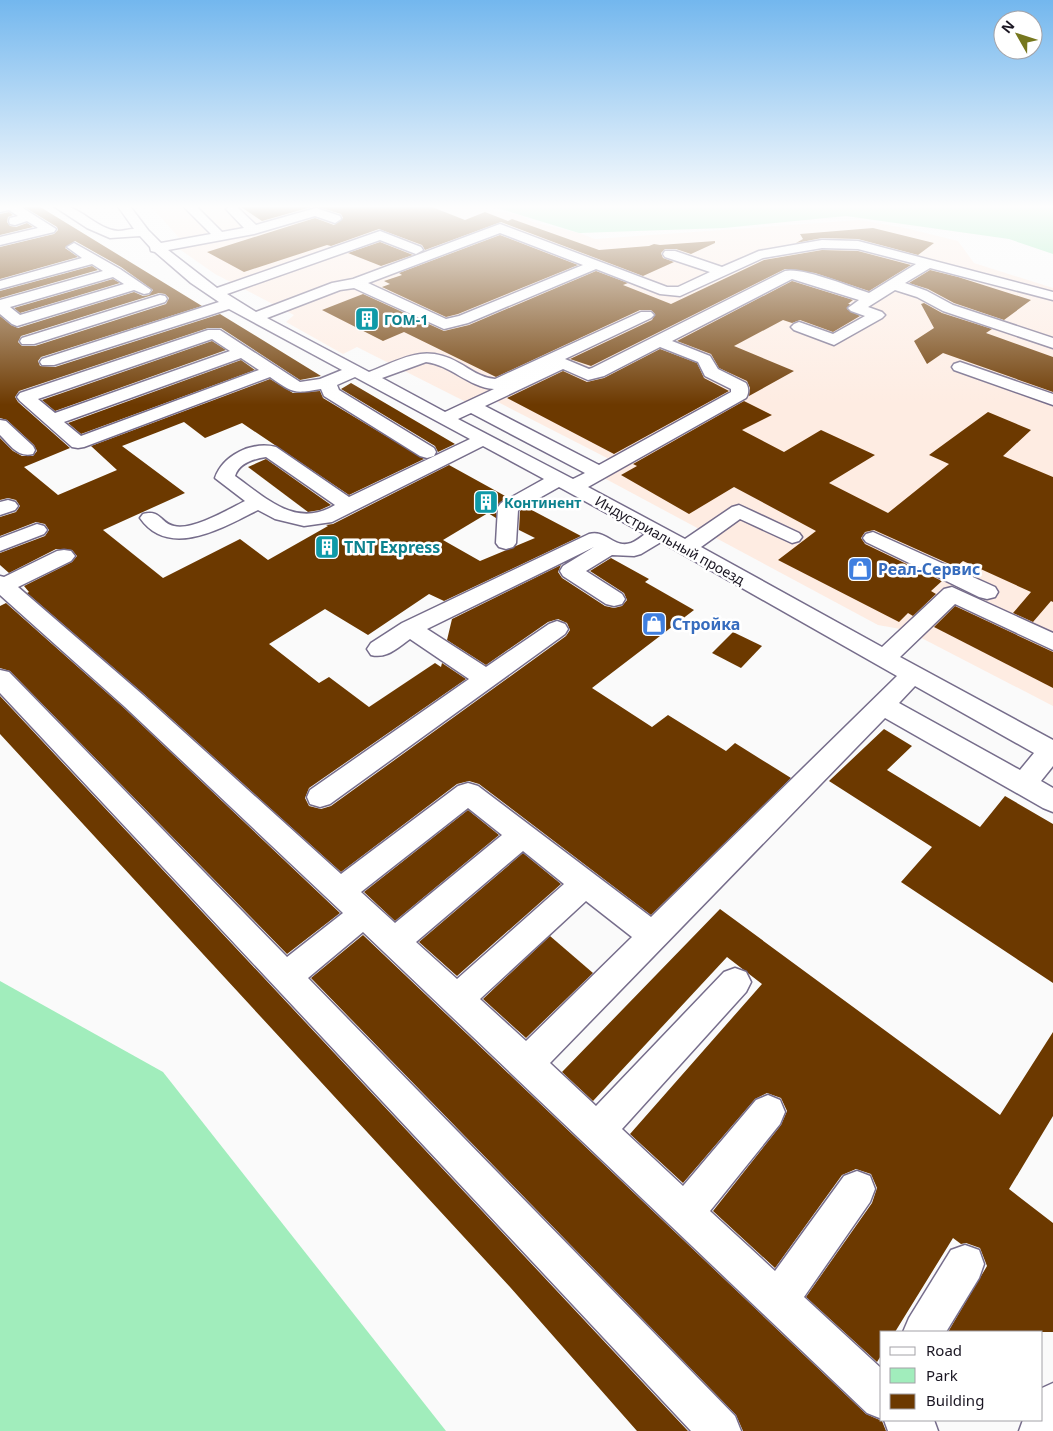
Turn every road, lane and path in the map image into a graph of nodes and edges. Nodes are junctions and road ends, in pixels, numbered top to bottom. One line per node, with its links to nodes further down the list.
1 (47, 272): 13 (street)
2 (115, 272): 14 (street); 21 (street)
3 (186, 272): 22 (street, Индустриальный проезд)
4 (306, 272): 22 (street)
5 (363, 272): 17 (street)
6 (380, 272): 12 (street)
7 (578, 272): 12 (street)
8 (613, 272): 9 (street)
9 (723, 272)
10 (915, 272): 15 (street)
11 (961, 272): 18 (street)
12 (356, 283): 16 (street)
13 (0, 285)
14 (136, 285): 19 (street); 21 (street)
15 (896, 285): 20 (street); 28 (street)
16 (337, 286): 17 (street); 22 (street)
17 (314, 288): 22 (street)
18 (1053, 296)
19 (160, 300): 24 (street); 27 (street)
20 (871, 300): 25 (street); 26 (street)
21 (0, 306)
22 (238, 306): 24 (street); 33 (street, Индустриальный проезд)
23 (646, 315): 33 (street)
24 (189, 317): 30 (street)
25 (799, 327)
26 (659, 340): 37 (street); 41 (street)
27 (28, 341)
28 (1053, 343)
29 (243, 352): 32 (street); 39 (street); 39 (street)
30 (48, 362)
31 (960, 367): 35 (street)
32 (272, 371): 34 (street); 39 (street)
33 (361, 374): 34 (street); 38 (street, Индустриальный проезд)
34 (324, 384): 44 (street)
35 (1053, 400)
36 (691, 404): 41 (street)
37 (471, 406): 38 (street); 45 (street)
38 (443, 419): 42 (street, Индустриальный проезд)
39 (52, 420)
40 (0, 425): 43 (street)
41 (677, 430): 45 (street)
42 (482, 440): 46 (street, Индустриальный проезд); 48 (street)
43 (26, 450)
44 (427, 452)
45 (599, 473): 46 (street)
46 (566, 483): 51 (street, Индустриальный проезд); 54 (street)
47 (259, 502): 48 (street); 48 (street); 49 (street)
48 (348, 505)
49 (150, 518)
50 (37, 530): 55 (street)
51 (660, 534): 56 (street, Индустриальный проезд); 57 (street)
52 (792, 538): 56 (street)
53 (873, 538): 61 (street)
54 (506, 543)
55 (0, 545)
56 (686, 548): 66 (street, Индустриальный проезд)
57 (608, 549): 60 (street); 62 (street)
58 (64, 556): 59 (street)
59 (4, 590): 77 (street)
60 (614, 599)
61 (1053, 623)
62 (410, 628): 65 (street); 69 (street)
63 (558, 629): 69 (street)
64 (1053, 642): 66 (street)
65 (379, 649)
66 (884, 659): 67 (street, Индустриальный проезд)
67 (912, 674): 70 (street); 71 (street, Индустриальный проезд)
68 (0, 678): 81 (street)
69 (486, 679): 73 (street)
70 (882, 705): 72 (street); 79 (street)
71 (1052, 751): 72 (street)
72 (1023, 784): 74 (street)
73 (320, 797)
74 (1053, 801)
75 (522, 835): 76 (street); 77 (street); 80 (street)
76 (585, 883): 79 (street); 83 (street)
77 (340, 892): 78 (street)
78 (364, 914): 80 (street); 81 (street)
79 (653, 936): 84 (street)
80 (394, 942): 83 (street)
81 (286, 977): 95 (street)
82 (735, 982): 86 (street)
83 (457, 1000): 84 (street)
84 (526, 1064): 86 (street)
85 (768, 1112): 88 (street)
86 (597, 1130): 88 (street)
87 (857, 1189): 90 (street)
88 (685, 1213): 90 (street)
89 (965, 1264): 91 (street)
90 (778, 1300): 92 (street)
91 (924, 1331)
92 (880, 1396)
93 (1053, 1404): 97 (street)
94 (907, 1421): 96 (street)
95 (720, 1431)
96 (918, 1431)
97 (1040, 1431)

